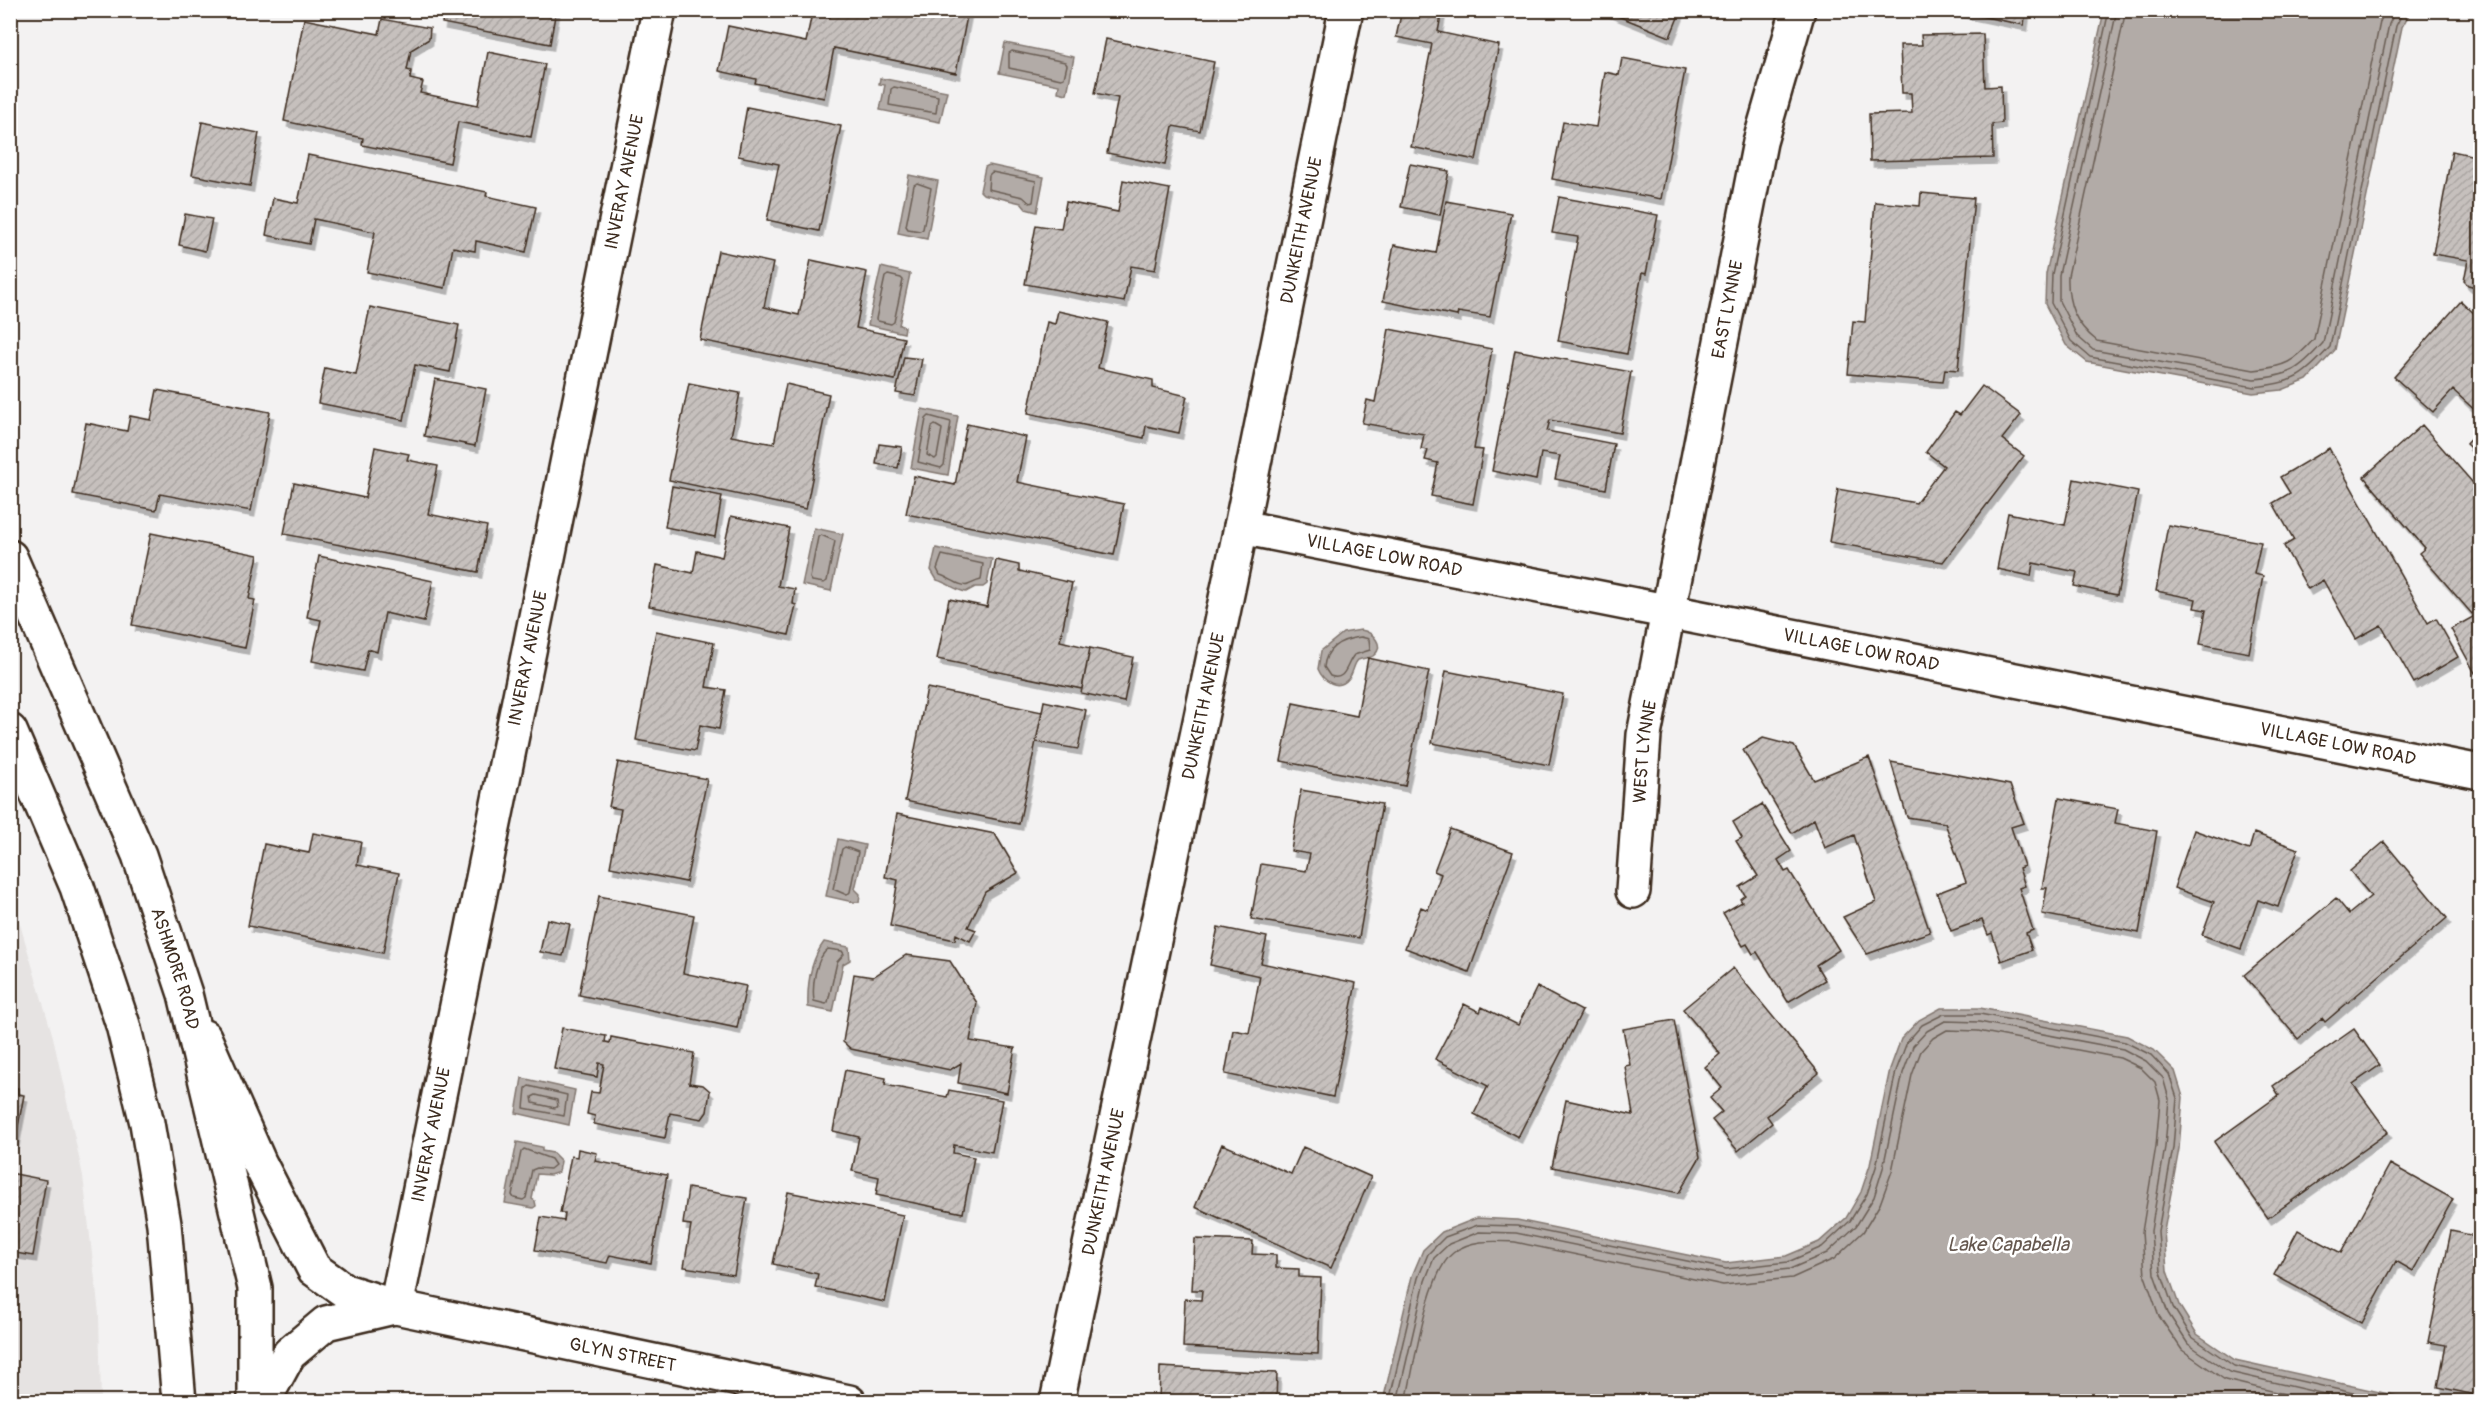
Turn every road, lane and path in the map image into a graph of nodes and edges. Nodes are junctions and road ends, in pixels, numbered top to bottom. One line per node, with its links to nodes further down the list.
1 (659, 10): 11 (street, INVERAY AVENUE)
2 (1346, 10): 4 (street, DUNKEITH AVENUE)
3 (1798, 10): 6 (street, EAST LYNNE)
4 (1241, 527): 6 (street, VILLAGE LOW ROAD); 16 (street, DUNKEITH AVENUE)
5 (10, 557): 10 (street, ASHMORE ROAD)
6 (1668, 613): 8 (street, VILLAGE LOW ROAD); 9 (street, WEST LYNNE)
7 (10, 731): 12 (street)
8 (2481, 772)
9 (1633, 891)
10 (184, 994): 11 (street, GLYN STREET); 13 (street, ASHMORE ROAD)
11 (396, 1307): 14 (street, GLYN STREET); 15 (street, GLYN STREET)
12 (179, 1401)
13 (255, 1401)
14 (263, 1401)
15 (849, 1401)
16 (1057, 1401)

